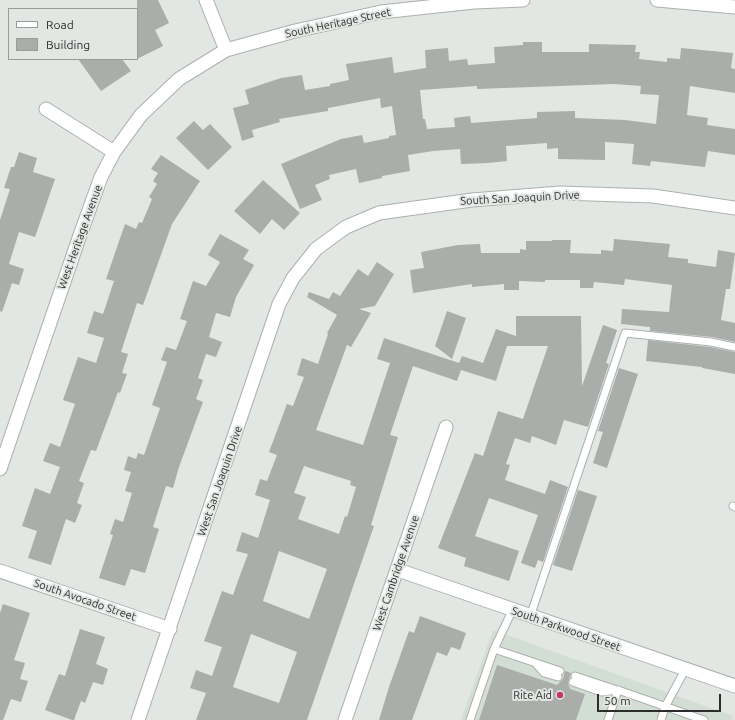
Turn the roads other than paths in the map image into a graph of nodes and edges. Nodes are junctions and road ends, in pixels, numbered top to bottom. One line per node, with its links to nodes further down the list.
1 (206, 0): 5 (street)
2 (523, 0): 5 (street, South Heritage Street)
3 (658, 0): 4 (street)
4 (735, 7)
5 (226, 50): 7 (street, West Heritage Avenue)
6 (46, 109): 7 (street)
7 (114, 152): 12 (street, West Heritage Avenue)
8 (735, 208): 9 (street, South San Joaquin Drive)
9 (316, 249): 17 (street, West San Joaquin Drive)
10 (735, 347): 16 (lane)
11 (446, 427): 13 (street, West Cambridge Avenue)
12 (0, 469)
13 (398, 570): 15 (street, South Parkwood Street); 26 (street, West Cambridge Avenue)
14 (0, 571): 17 (street, South Avocado Street)
15 (512, 610): 16 (street, South Parkwood Street); 18 (lane)
16 (530, 617): 19 (street, South Parkwood Street)
17 (170, 629): 25 (street, West San Joaquin Drive)
18 (494, 649): 20 (lane); 27 (lane)
19 (686, 670): 22 (street, South Parkwood Street); 24 (lane)
20 (559, 674)
21 (574, 679): 23 (lane)
22 (735, 686)
23 (618, 690): 24 (lane); 28 (lane)
24 (666, 707): 29 (lane); 30 (lane)
25 (138, 720)
26 (345, 720)
27 (470, 720)
28 (608, 720)
29 (661, 720)
30 (704, 720)

